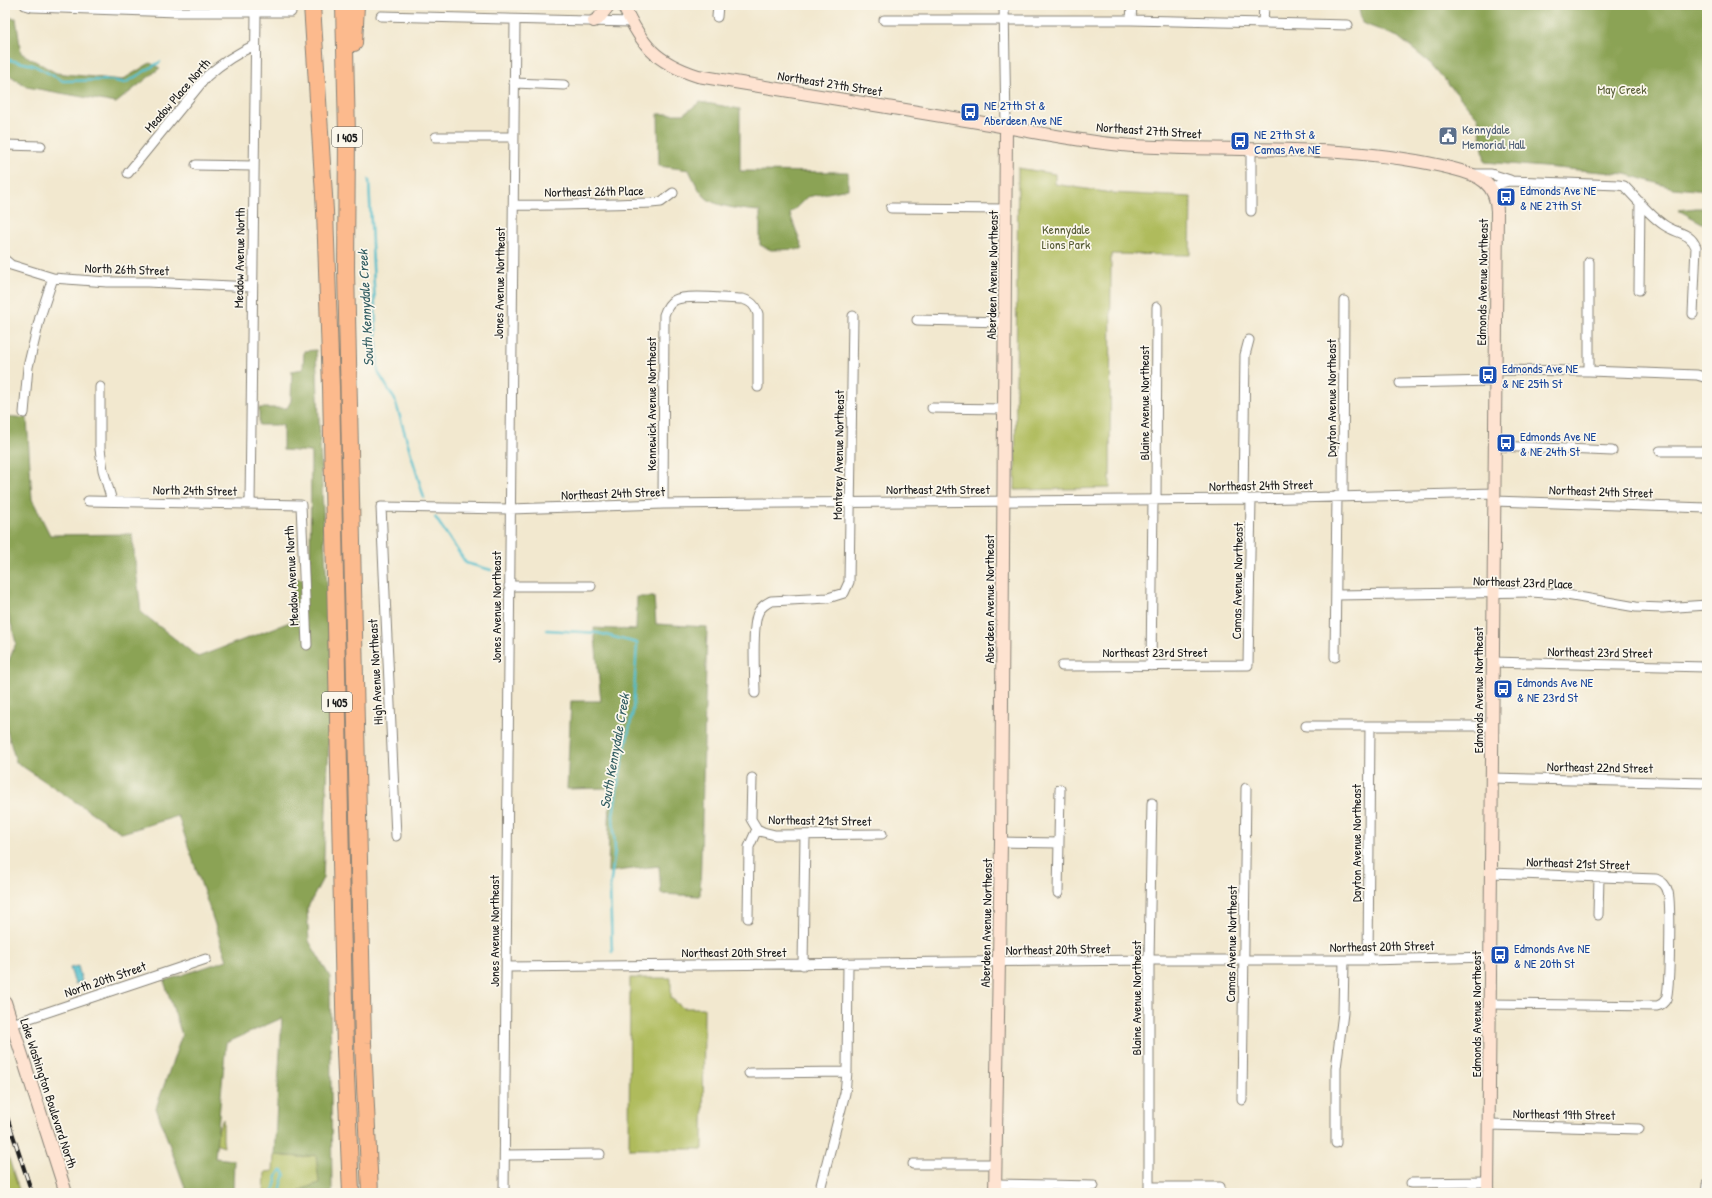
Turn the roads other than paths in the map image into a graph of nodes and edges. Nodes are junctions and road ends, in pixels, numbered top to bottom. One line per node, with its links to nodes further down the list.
1 (25, 5): 12 (street)
2 (312, 5): 45 (highway)
3 (322, 5): 45 (highway, I 405)
4 (344, 5): 49 (highway, I 405)
5 (356, 5): 49 (highway)
6 (609, 5): 21 (street)
7 (623, 5): 22 (street, Northeast 27th Street)
8 (718, 5): 16 (street)
9 (1004, 5): 19 (street, Aberdeen Avenue Northeast)
10 (1132, 5): 20 (street)
11 (1264, 5): 23 (street)
12 (118, 8): 14 (street)
13 (291, 12): 14 (street)
14 (256, 13): 25 (street, Meadow Avenue North)
15 (381, 16): 17 (street)
16 (717, 17)
17 (515, 20): 21 (street); 26 (street, Jones Avenue Northeast)
18 (884, 20): 19 (street)
19 (1005, 20): 20 (street); 28 (street, Aberdeen Avenue Northeast)
20 (1131, 20): 23 (street)
21 (594, 21): 22 (street)
22 (631, 22): 28 (street, Northeast 27th Street)
23 (1263, 23): 24 (street)
24 (1348, 25)
25 (256, 45): 35 (street, Meadow Avenue North); 36 (street, Meadow Place North)
26 (514, 84): 27 (street); 29 (street, Jones Avenue Northeast)
27 (564, 85)
28 (1006, 127): 33 (street, Northeast 27th Street); 44 (street, Aberdeen Avenue Northeast)
29 (514, 136): 30 (street); 42 (street, Jones Avenue Northeast)
30 (436, 137)
31 (5, 145): 32 (street)
32 (41, 146)
33 (1251, 150): 37 (street, Northeast 27th Street); 46 (street)
34 (196, 165): 35 (street)
35 (253, 166): 51 (street, Meadow Avenue North)
36 (128, 173)
37 (1467, 174): 38 (street, Northeast 27th Street); 39 (street, Northeast 27th Street)
38 (1515, 181): 39 (street, Northeast 27th Street); 41 (street, Northeast 27th Street)
39 (1491, 189): 61 (street, Edmonds Avenue Northeast)
40 (673, 193): 42 (street, Northeast 26th Place)
41 (1640, 202): 52 (street); 55 (street, Northeast 27th Street)
42 (513, 205): 86 (street, Jones Avenue Northeast)
43 (891, 208): 44 (street)
44 (1007, 209): 58 (street, Aberdeen Avenue Northeast)
45 (325, 211): 151 (highway, I 405)
46 (1251, 211)
47 (5, 260): 50 (street, North 26th Street)
48 (1589, 262): 60 (street)
49 (346, 269): 152 (highway, I 405)
50 (53, 278): 51 (street, North 26th Street); 68 (street)
51 (252, 287): 81 (street, Meadow Avenue North)
52 (1639, 290)
53 (1344, 301): 73 (street, Dayton Avenue Northeast)
54 (1157, 307): 76 (street, Blaine Avenue Northeast)
55 (1693, 314)
56 (853, 316): 79 (street, Monterey Avenue Northeast)
57 (917, 320): 58 (street)
58 (1005, 322): 67 (street, Aberdeen Avenue Northeast)
59 (1249, 340): 75 (street, Camas Avenue Northeast)
60 (1589, 371): 61 (street); 62 (street)
61 (1495, 376): 63 (street); 69 (street, Edmonds Avenue Northeast)
62 (1707, 378)
63 (1400, 383)
64 (100, 386): 78 (street)
65 (758, 387): 82 (street, Kennewick Avenue Northeast)
66 (932, 408): 67 (street)
67 (1004, 409): 80 (street, Aberdeen Avenue Northeast)
68 (24, 413)
69 (1495, 446): 71 (street); 74 (street, Edmonds Avenue Northeast)
70 (1660, 450): 72 (street)
71 (1612, 451)
72 (1707, 451)
73 (1340, 496): 74 (street, Northeast 24th Street); 75 (street, Northeast 24th Street); 90 (street, Dayton Avenue Northeast)
74 (1494, 497): 85 (street, Northeast 24th Street); 89 (street, Edmonds Avenue Northeast)
75 (1247, 499): 76 (street, Northeast 24th Street); 95 (street, Camas Avenue Northeast)
76 (1154, 500): 80 (street, Northeast 24th Street); 97 (street, Blaine Avenue Northeast)
77 (88, 501): 78 (street, North 24th Street)
78 (112, 501): 81 (street, North 24th Street)
79 (850, 502): 80 (street, Northeast 24th Street); 82 (street, Northeast 24th Street); 99 (street, Monterey Avenue Northeast)
80 (1004, 502): 113 (street, Aberdeen Avenue Northeast)
81 (250, 504): 83 (street, North 24th Street)
82 (663, 504): 86 (street, Northeast 24th Street)
83 (301, 505): 92 (street, Meadow Avenue North)
84 (381, 507): 86 (street, Northeast 24th Street); 112 (street, High Avenue Northeast)
85 (1707, 508)
86 (510, 509): 87 (street, Jones Avenue Northeast)
87 (510, 586): 88 (street); 129 (street, Jones Avenue Northeast)
88 (591, 586)
89 (1493, 592): 90 (street, Northeast 23rd Place); 91 (street, Northeast 23rd Place); 94 (street, Edmonds Avenue Northeast)
90 (1337, 595): 93 (street, Dayton Avenue Northeast)
91 (1707, 604)
92 (307, 645)
93 (1336, 657)
94 (1492, 662): 98 (street, Northeast 23rd Street); 102 (street, Edmonds Avenue Northeast)
95 (1248, 665): 97 (street, Northeast 23rd Street)
96 (1062, 666): 97 (street, Northeast 23rd Street)
97 (1151, 666)
98 (1707, 667)
99 (754, 692)
100 (1306, 726): 101 (street)
101 (1370, 726): 102 (street); 125 (street, Dayton Avenue Northeast)
102 (1492, 726): 104 (street, Edmonds Avenue Northeast)
103 (752, 778): 109 (street)
104 (1492, 778): 105 (street, Northeast 22nd Street); 115 (street, Edmonds Avenue Northeast)
105 (1707, 783)
106 (1246, 788): 123 (street, Camas Avenue Northeast)
107 (1060, 789): 114 (street)
108 (1152, 803): 122 (street, Blaine Avenue Northeast)
109 (757, 829): 111 (street, Northeast 21st Street); 119 (street)
110 (882, 834): 111 (street, Northeast 21st Street)
111 (805, 835): 128 (street)
112 (396, 836)
113 (1001, 842): 114 (street); 126 (street, Aberdeen Avenue Northeast)
114 (1059, 843): 117 (street)
115 (1491, 874): 116 (street, Northeast 21st Street); 120 (street, Edmonds Avenue Northeast)
116 (1599, 877): 118 (street); 131 (street, Northeast 21st Street)
117 (1058, 893)
118 (1598, 915)
119 (748, 918)
120 (1490, 957): 125 (street, Northeast 20th Street); 131 (street, Edmonds Avenue Northeast)
121 (206, 959): 132 (street, North 20th Street)
122 (1149, 960): 123 (street, Northeast 20th Street); 126 (street, Northeast 20th Street); 149 (street, Blaine Avenue Northeast)
123 (1244, 960): 124 (street, Northeast 20th Street); 135 (street, Camas Avenue Northeast)
124 (1344, 960): 125 (street, Northeast 20th Street); 138 (street)
125 (1368, 960)
126 (999, 962): 127 (street, Northeast 20th Street); 142 (street, Aberdeen Avenue Northeast)
127 (848, 964): 128 (street, Northeast 20th Street); 133 (street)
128 (803, 965): 129 (street, Northeast 20th Street)
129 (507, 967): 140 (street, Jones Avenue Northeast)
130 (5, 1002): 132 (street, Lake Washington Boulevard North)
131 (1490, 1004): 136 (street, Edmonds Avenue Northeast)
132 (12, 1024): 150 (street, Lake Washington Boulevard North)
133 (847, 1072): 134 (street); 154 (street)
134 (749, 1073)
135 (1242, 1100)
136 (1489, 1125): 137 (street, Northeast 19th Street); 147 (street, Edmonds Avenue Northeast)
137 (1639, 1129)
138 (1336, 1143)
139 (600, 1154): 140 (street)
140 (505, 1155): 153 (street, Jones Avenue Northeast)
141 (913, 1164): 142 (street)
142 (996, 1164): 148 (street, Aberdeen Avenue Northeast)
143 (1411, 1183): 147 (street)
144 (1707, 1184): 155 (street)
145 (1094, 1186): 148 (street)
146 (1220, 1187): 149 (street)
147 (1488, 1188)
148 (995, 1189)
149 (1149, 1190)
150 (66, 1193)
151 (351, 1193)
152 (370, 1193)
153 (504, 1193)
154 (819, 1193)
155 (1706, 1193)

